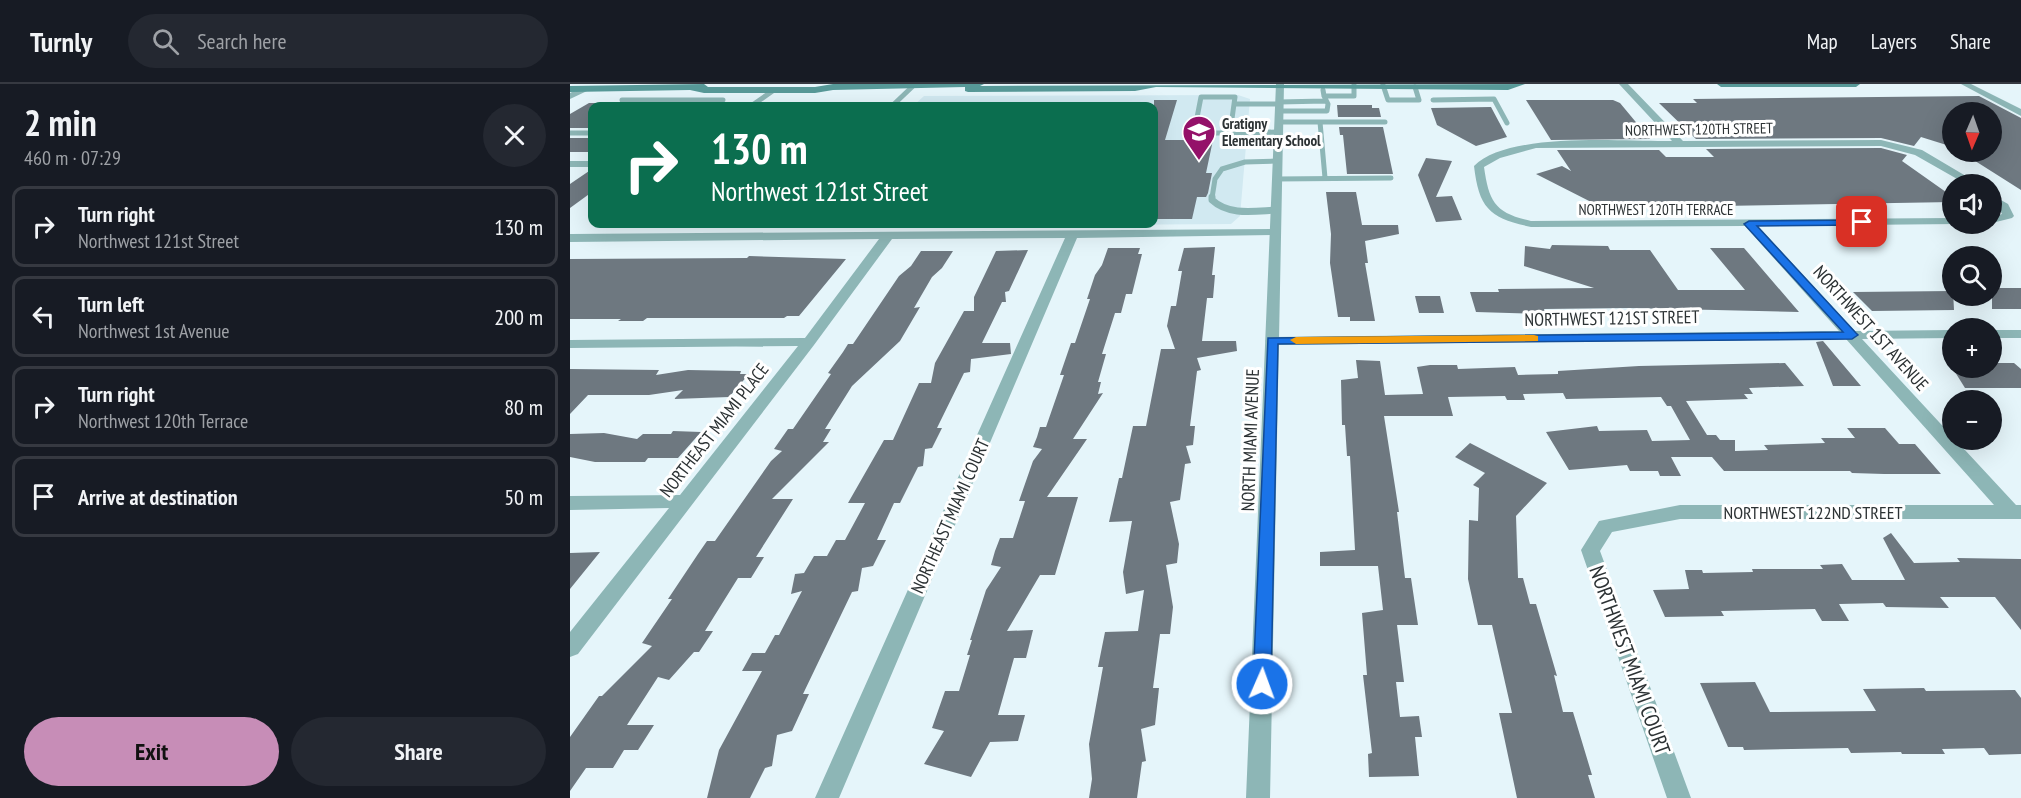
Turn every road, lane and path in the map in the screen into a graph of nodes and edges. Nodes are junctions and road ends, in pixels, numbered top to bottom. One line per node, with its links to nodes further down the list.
1 (793, 84): 17 (main road); 18 (main road)
2 (980, 84): 10 (main road)
3 (1142, 84): 16 (main road)
4 (1388, 84): 13 (main road)
5 (1521, 84): 21 (main road)
6 (1623, 84): 42 (street)
7 (1721, 84): 8 (main road)
8 (1856, 84)
9 (1965, 84): 35 (street)
10 (936, 85): 16 (main road); 19 (main road)
11 (1323, 85): 12 (main road); 26 (lane); 34 (main road)
12 (1354, 85): 13 (main road); 26 (lane)
13 (1383, 85): 20 (main road); 20 (lane)
14 (588, 86): 15 (main road); 22 (main road); 24 (street)
15 (624, 86): 17 (main road)
16 (1152, 86): 34 (main road)
17 (681, 87): 23 (main road); 28 (lane)
18 (833, 87): 19 (main road); 23 (main road)
19 (912, 87): 32 (lane)
20 (1415, 87): 21 (main road)
21 (1481, 87): 27 (lane)
22 (570, 89)
23 (774, 90): 31 (lane)
24 (570, 96)
25 (622, 99): 28 (lane)
26 (1324, 99): 34 (lane); 34 (lane)
27 (1488, 99): 29 (lane); 38 (lane)
28 (651, 100): 30 (lane)
29 (1433, 100)
30 (720, 102)
31 (757, 102)
32 (896, 102)
33 (1234, 105): 34 (lane); 41 (lane); 41 (lane)
34 (1279, 106): 36 (lane); 41 (lane); 43 (street, NORTH MIAMI AVENUE)
35 (2021, 113)
36 (1320, 122): 37 (lane); 47 (lane)
37 (1385, 122)
38 (1507, 123)
39 (570, 133): 40 (lane)
40 (588, 133)
41 (1230, 133)
42 (1680, 144): 46 (street, NORTHWEST 120TH STREET); 53 (street, NORTHWEST 120TH STREET)
43 (1277, 161): 49 (street, NORTH MIAMI AVENUE); 51 (lane)
44 (570, 164): 45 (street)
45 (588, 164)
46 (1956, 174)
47 (1325, 178): 48 (lane); 49 (lane)
48 (1391, 178)
49 (1277, 179): 51 (street, NORTH MIAMI AVENUE)
50 (2002, 205): 52 (street)
51 (1276, 210): 57 (street, NORTH MIAMI AVENUE)
52 (2002, 218)
53 (1504, 219): 55 (street, NORTHWEST 120TH TERRACE)
54 (1942, 221): 55 (street, NORTHWEST 120TH TERRACE)
55 (1749, 224): 65 (street, NORTHWEST 1ST AVENUE)
56 (778, 228): 60 (street)
57 (1275, 233): 58 (street); 66 (street, NORTH MIAMI AVENUE)
58 (1073, 234): 59 (street); 74 (street, NORTHEAST MIAMI COURT)
59 (888, 236): 60 (street); 67 (street, NORTHEAST MIAMI PLACE)
60 (770, 237): 61 (street)
61 (570, 238)
62 (1942, 334): 65 (street, NORTHWEST 121ST STREET)
63 (2002, 334): 64 (street)
64 (2021, 334)
65 (1852, 335): 66 (street, NORTHWEST 121ST STREET); 71 (street, NORTHWEST 1ST AVENUE)
66 (1272, 341): 75 (street, NORTH MIAMI AVENUE)
67 (809, 342): 68 (street); 69 (street, NORTHEAST MIAMI PLACE)
68 (570, 344)
69 (683, 501): 70 (street); 73 (street, NORTHEAST MIAMI PLACE)
70 (570, 503)
71 (2016, 512): 72 (street, NORTHWEST 122ND STREET)
72 (1606, 526): 76 (street, NORTHWEST MIAMI COURT)
73 (570, 648)
74 (827, 798)
75 (1258, 798)
76 (1679, 798)

